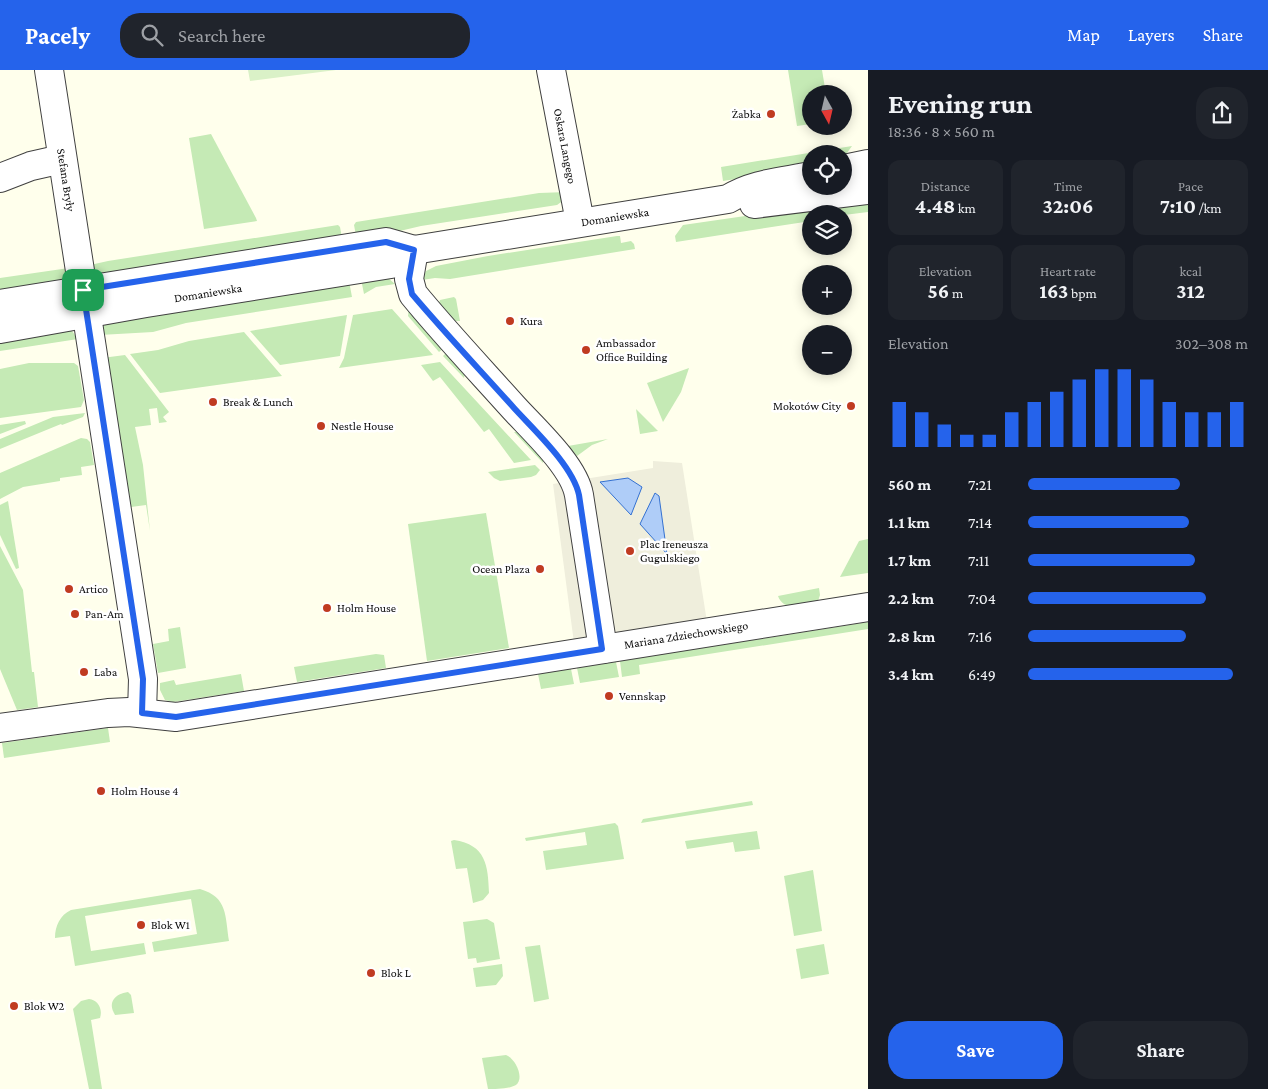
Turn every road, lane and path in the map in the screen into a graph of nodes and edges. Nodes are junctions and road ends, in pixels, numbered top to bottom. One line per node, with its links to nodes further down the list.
1 (49, 70): 3 (street, Stefana Bryły)
2 (551, 70): 10 (street, Oskara Langego)
3 (62, 159): 6 (street); 12 (street, Stefana Bryły)
4 (868, 164): 5 (street)
5 (852, 167)
6 (0, 178)
7 (802, 178): 9 (street, Domaniewska)
8 (868, 190): 9 (street, Domaniewska)
9 (728, 199): 10 (street, Domaniewska)
10 (580, 222): 11 (street, Domaniewska)
11 (414, 250): 12 (street, Domaniewska); 16 (street)
12 (85, 302): 13 (street, Domaniewska); 14 (street, Domaniewska); 17 (street, Stefana Bryły)
13 (0, 304)
14 (0, 329)
15 (868, 607): 16 (street, Mariana Zdziechowskiego)
16 (602, 649): 17 (street, Mariana Zdziechowskiego)
17 (142, 713): 18 (street, Mariana Zdziechowskiego)
18 (0, 728)

